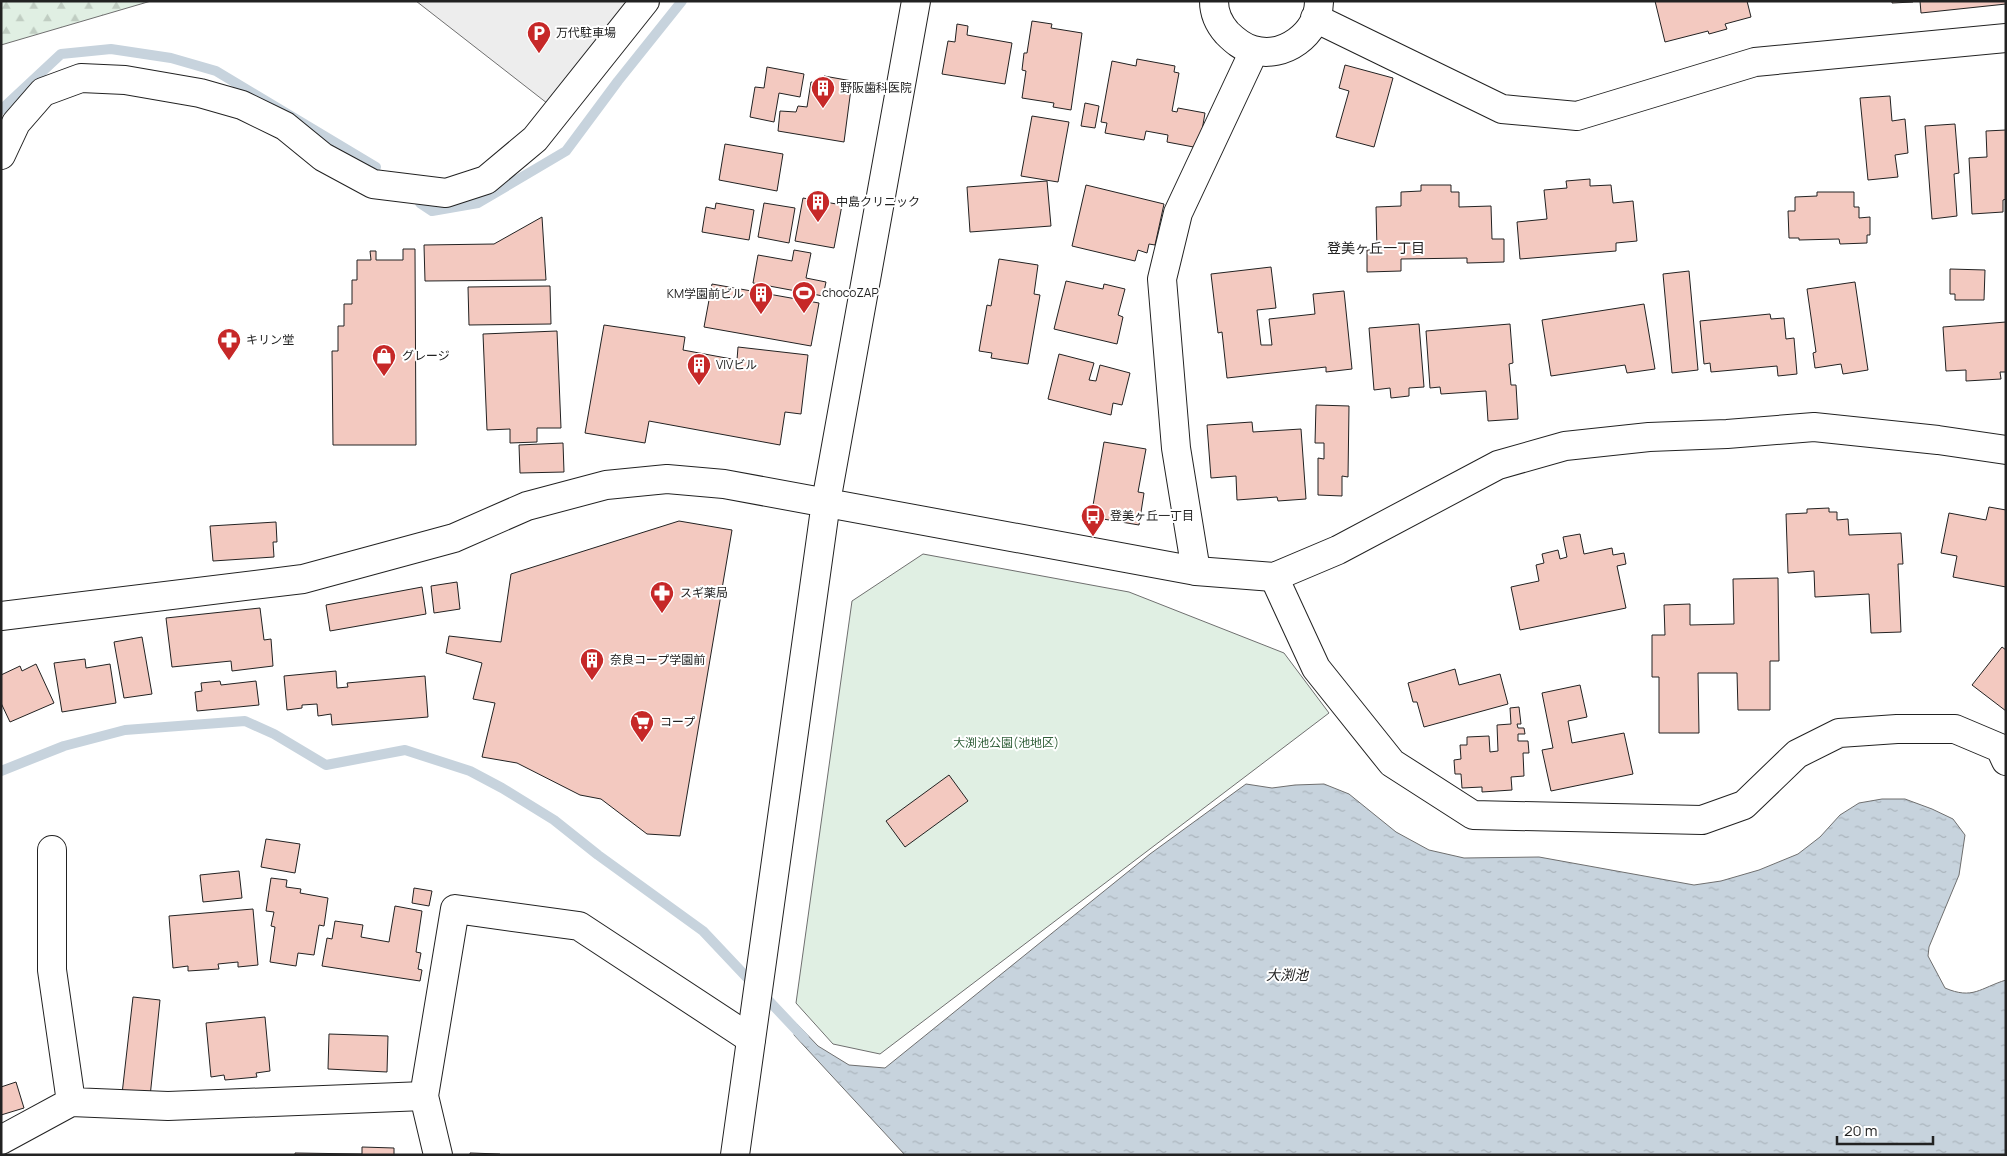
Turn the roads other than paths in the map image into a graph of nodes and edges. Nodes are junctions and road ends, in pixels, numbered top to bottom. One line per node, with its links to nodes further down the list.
1 (645, 1): 7 (street)
2 (916, 1): 9 (street)
3 (1214, 1): 6 (street)
4 (1317, 10): 5 (street); 6 (street)
5 (2006, 38)
6 (1254, 51): 10 (street)
7 (1, 155)
8 (2006, 450): 11 (street)
9 (826, 502): 10 (street); 12 (street); 15 (street)
10 (1196, 571): 11 (street)
11 (1274, 577): 13 (street)
12 (1, 616)
13 (2006, 761)
14 (52, 850): 17 (street)
15 (750, 1039): 16 (street); 20 (street)
16 (424, 1096): 17 (street); 19 (street)
17 (71, 1102): 18 (street)
18 (1, 1140)
19 (438, 1155)
20 (735, 1155)

